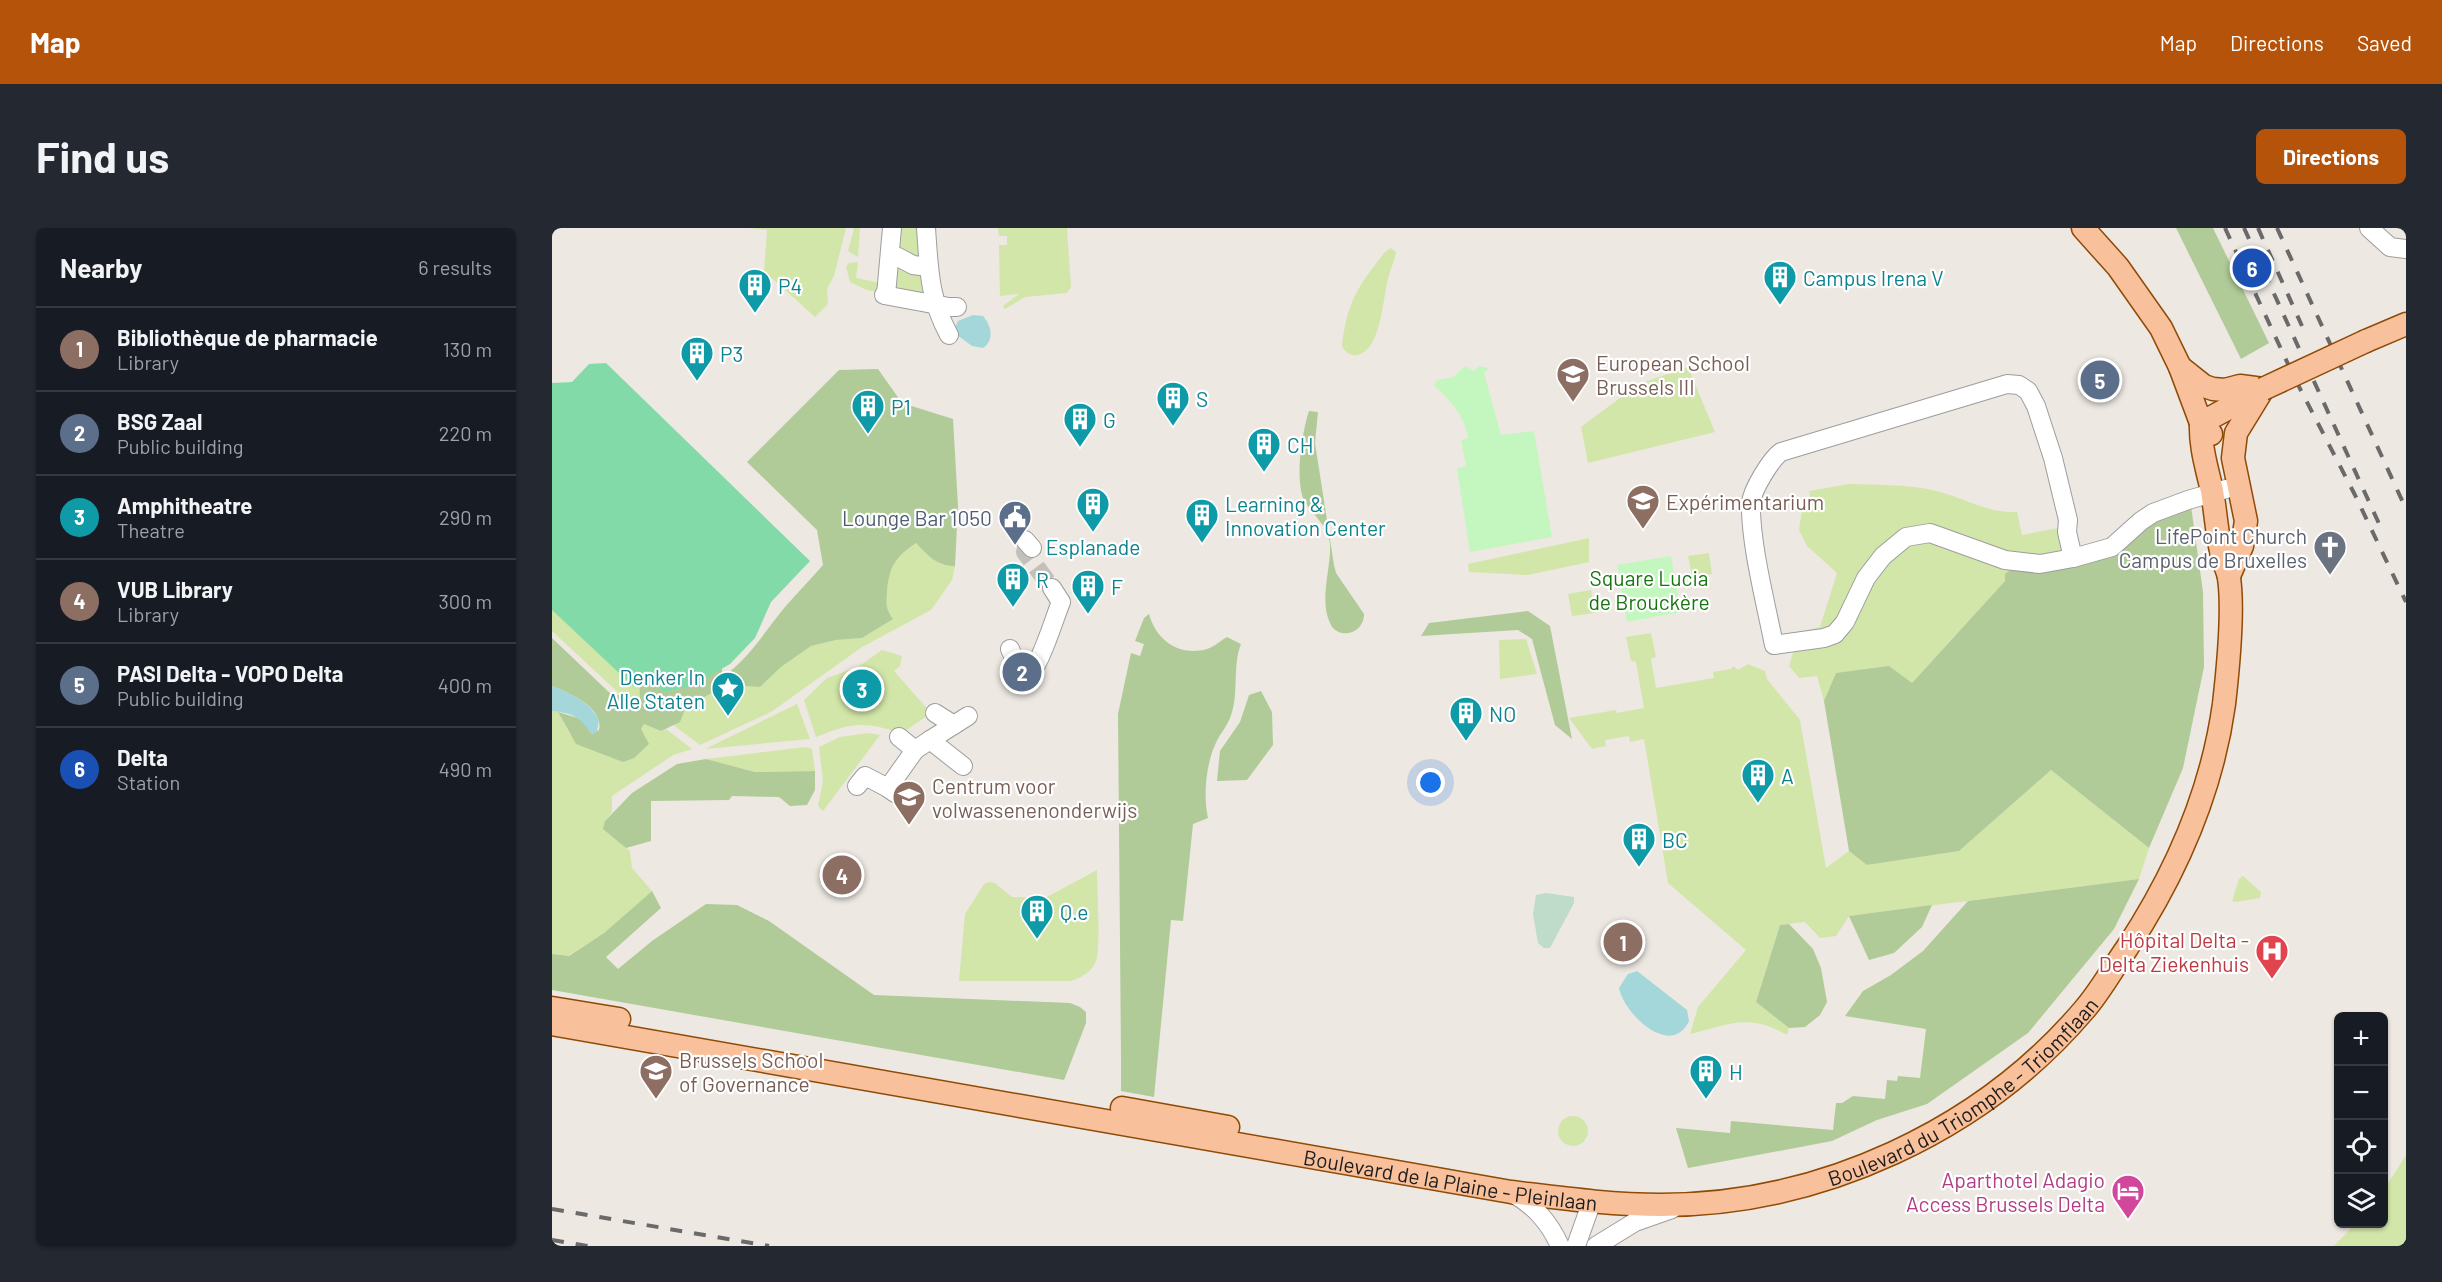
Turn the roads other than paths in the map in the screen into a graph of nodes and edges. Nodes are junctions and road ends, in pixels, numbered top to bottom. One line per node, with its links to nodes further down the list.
1 (892, 228): 6 (street)
2 (926, 228): 7 (street)
3 (2083, 228): 12 (main road, Boulevard du Triomphe - Triomflaan)
4 (2369, 228): 5 (street)
5 (2406, 249)
6 (886, 260): 7 (street); 8 (street)
7 (928, 267): 8 (street)
8 (934, 304): 9 (street); 11 (street)
9 (957, 307)
10 (2406, 324): 13 (main road, bridge)
11 (949, 335)
12 (2180, 367): 13 (main road); 14 (main road, Boulevard du Triomphe - Triomflaan)
13 (2263, 389): 14 (main road); 17 (main road, Boulevard du Triomphe - Triomflaan)
14 (2201, 423): 15 (main road, Boulevard du Triomphe - Triomflaan)
15 (2219, 490): 16 (street); 17 (main road, Boulevard du Triomphe - Triomflaan)
16 (2073, 558): 16 (street)
17 (2233, 568): 30 (main road, Boulevard du Triomphe - Triomflaan)
18 (1052, 588): 19 (street)
19 (1010, 649)
20 (934, 713): 22 (street)
21 (899, 736): 22 (street)
22 (923, 745): 23 (street); 24 (street)
23 (963, 766)
24 (857, 786)
25 (552, 1008): 27 (main road, Boulevard de la Plaine - Pleinlaan)
26 (552, 1024): 27 (main road, Boulevard de la Plaine - Pleinlaan)
27 (1225, 1134): 28 (main road, Boulevard de la Plaine - Pleinlaan); 29 (main road, Boulevard de la Plaine - Pleinlaan)
28 (1510, 1192): 29 (main road, Boulevard de la Plaine - Pleinlaan); 31 (street)
29 (1592, 1201): 30 (main road, Boulevard du Triomphe - Triomflaan); 32 (street)
30 (1694, 1203): 33 (street)
31 (1560, 1246)
32 (1576, 1246)
33 (1596, 1246)

